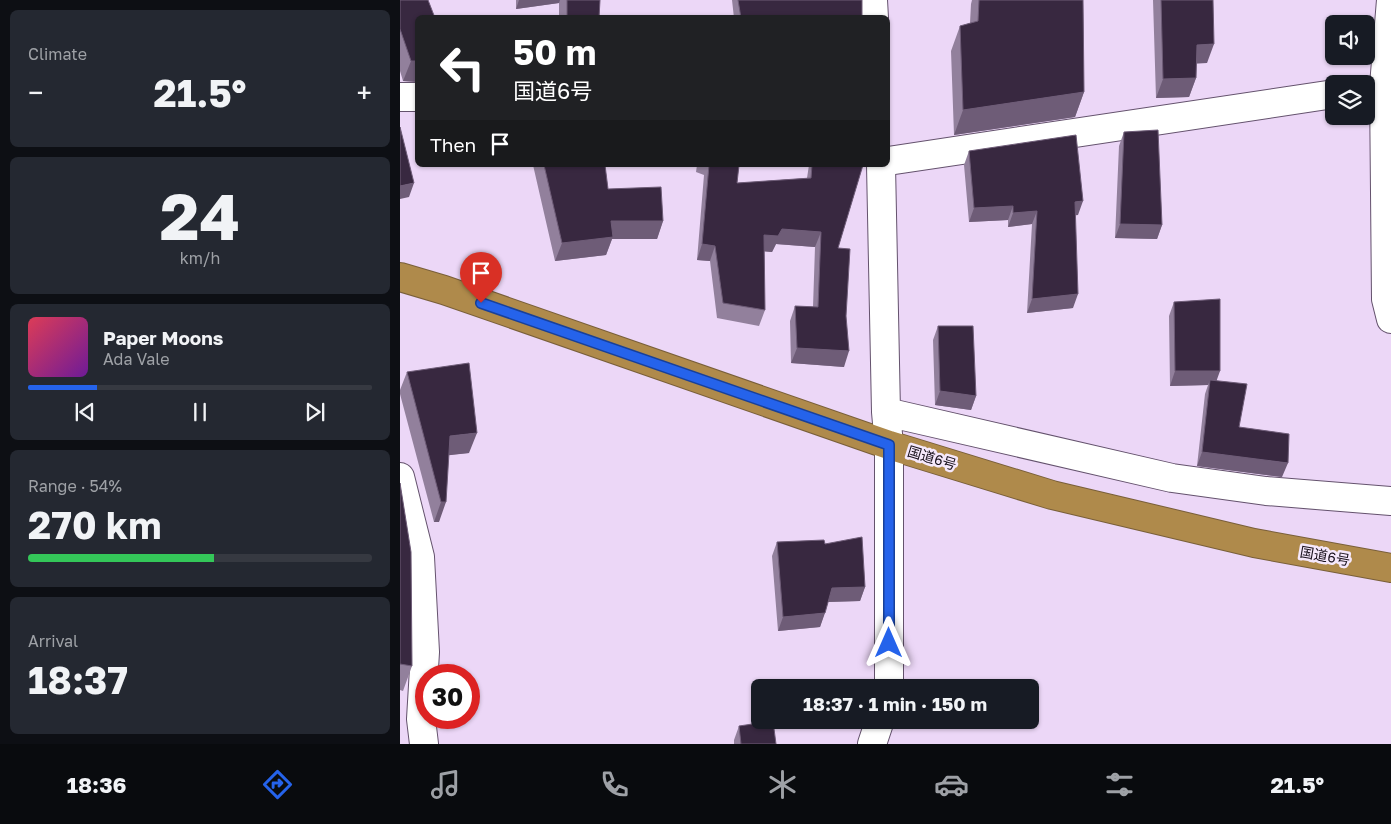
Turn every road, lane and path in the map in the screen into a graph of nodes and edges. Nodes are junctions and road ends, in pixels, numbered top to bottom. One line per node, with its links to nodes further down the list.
1 (873, 0): 3 (street)
2 (1391, 0): 4 (street)
3 (874, 15)
4 (1375, 88): 11 (street)
5 (1325, 95): 8 (street)
6 (400, 97): 7 (street)
7 (415, 97)
8 (890, 160)
9 (881, 167): 12 (street)
10 (400, 276): 13 (highway, 国道6号)
11 (1391, 319)
12 (886, 412): 13 (street); 15 (street)
13 (889, 445): 16 (highway, 国道6号); 18 (street)
14 (400, 477): 17 (street)
15 (1391, 501)
16 (1391, 568)
17 (423, 664)
18 (889, 679)
19 (877, 729): 20 (street)
20 (872, 744)

